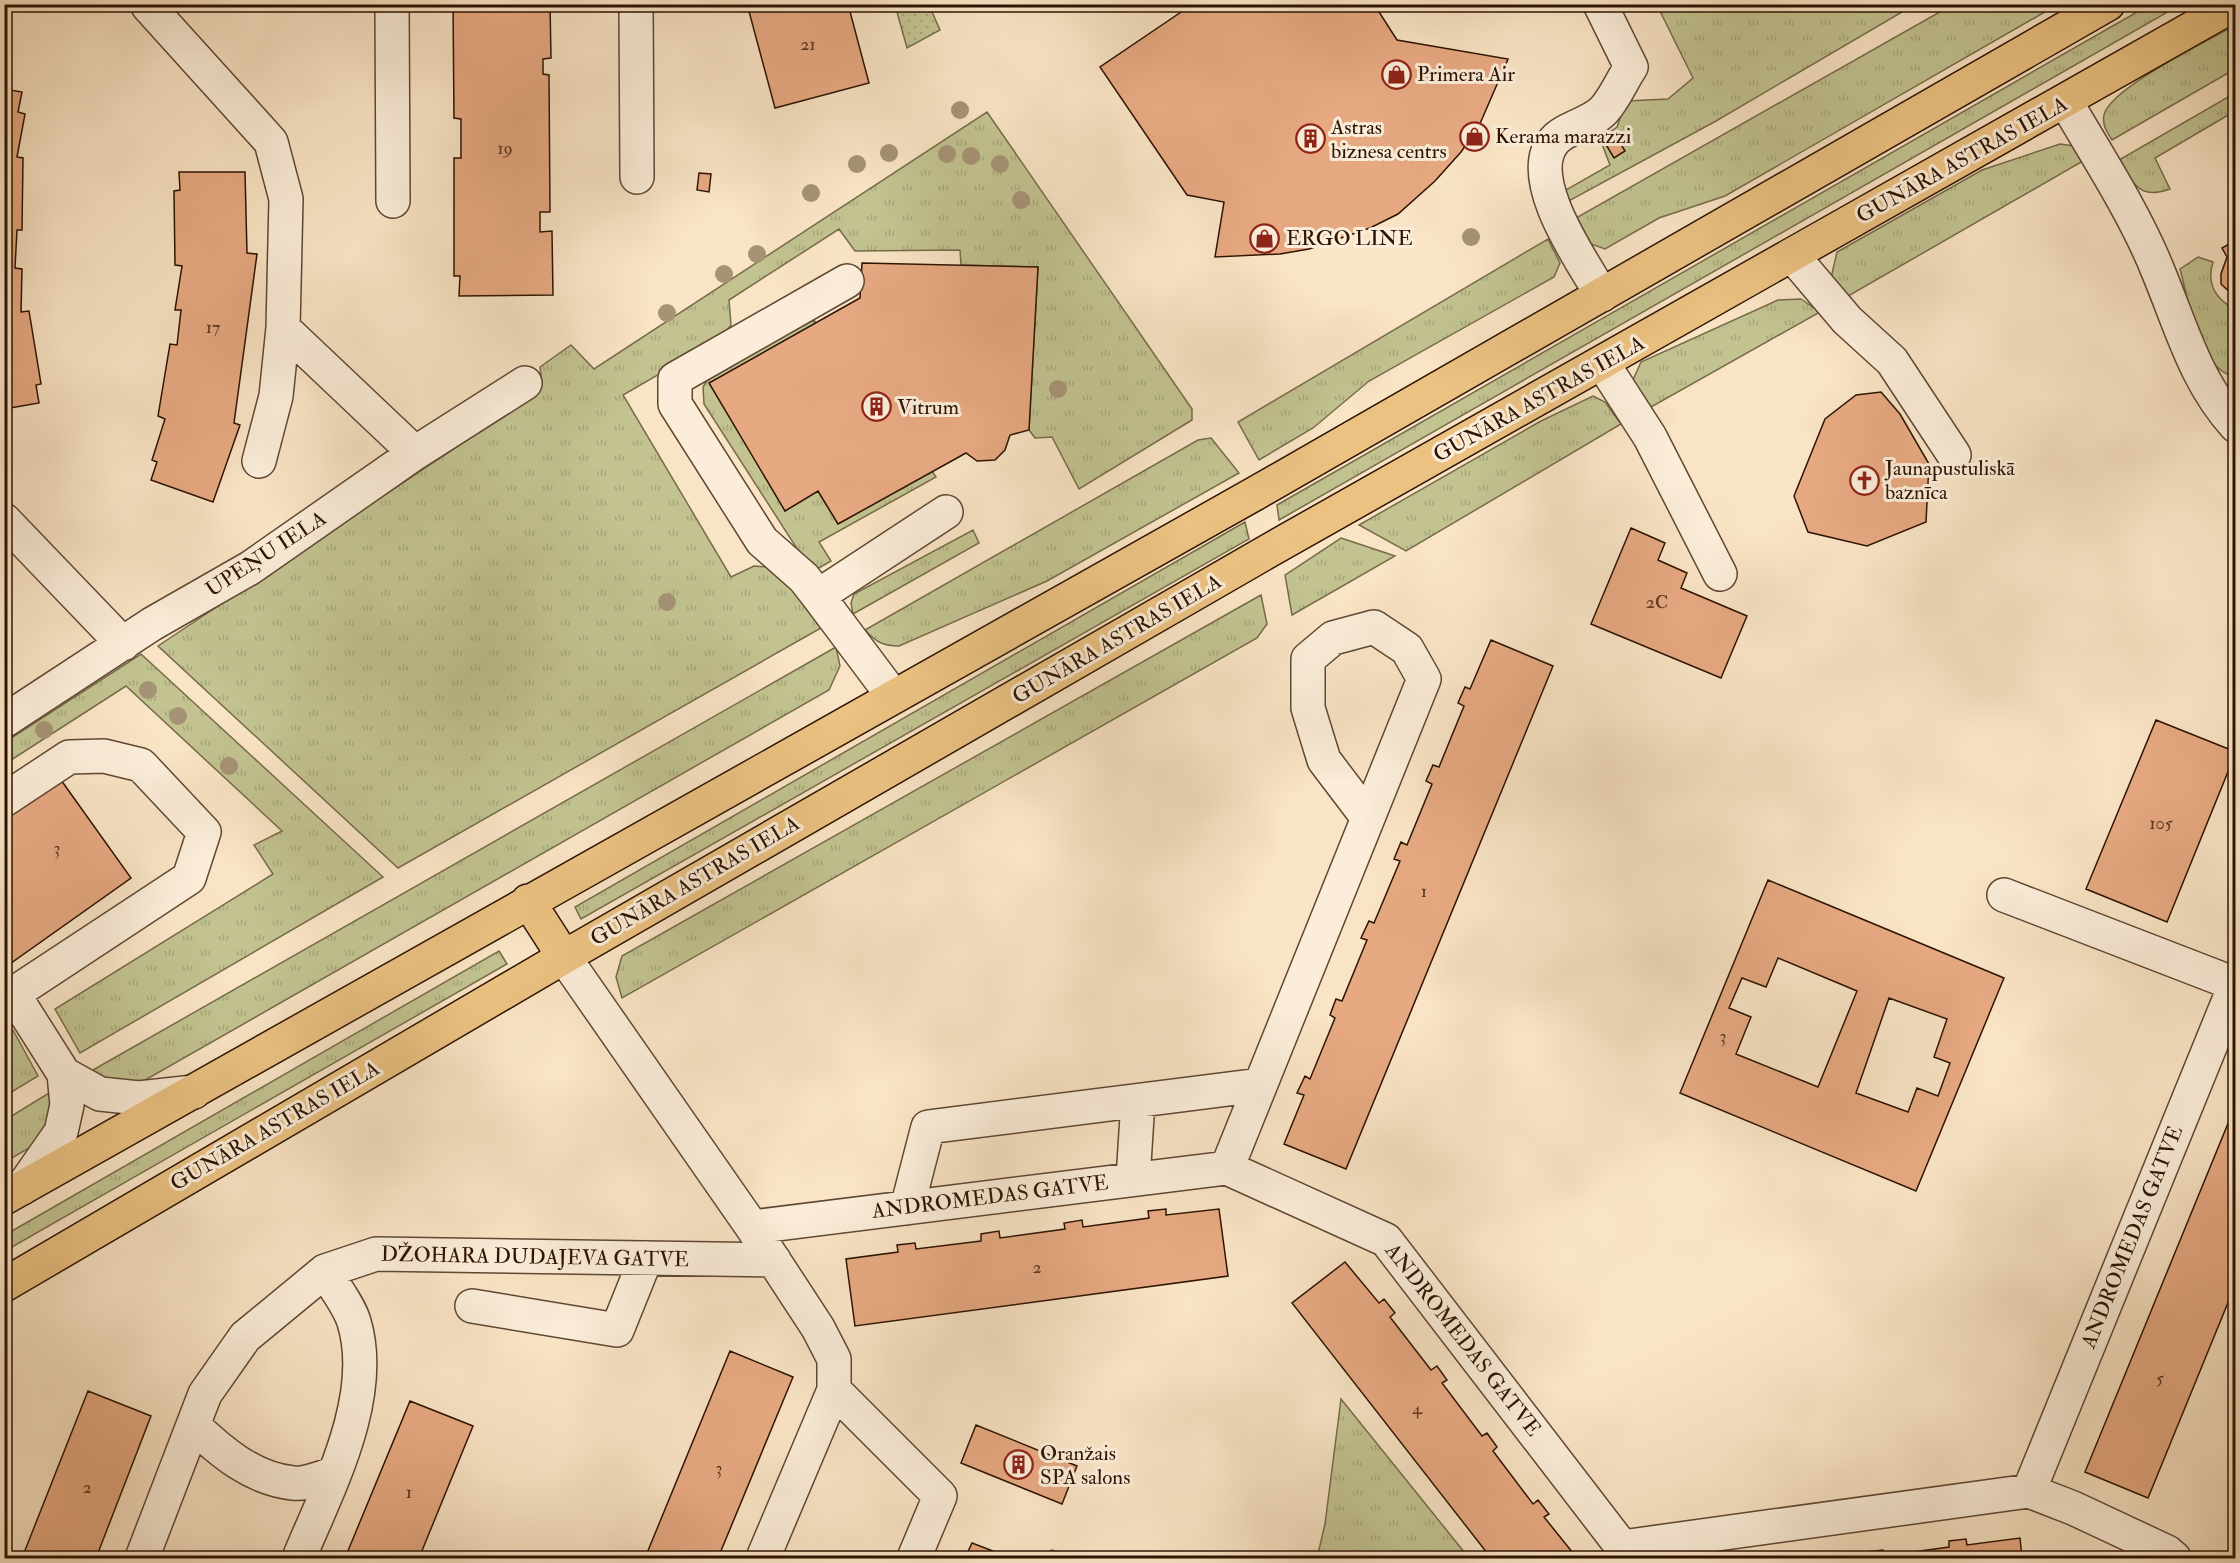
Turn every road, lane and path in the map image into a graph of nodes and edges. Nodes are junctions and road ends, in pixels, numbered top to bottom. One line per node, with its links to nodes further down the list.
1 (392, 4): 9 (street)
2 (636, 4): 8 (street)
3 (1599, 4): 12 (street)
4 (2108, 4): 12 (main road)
5 (2235, 4): 7 (main road, GUNĀRA ASTRAS IELA)
6 (148, 6): 13 (street)
7 (2066, 102): 10 (main road, GUNĀRA ASTRAS IELA); 16 (street)
8 (637, 177)
9 (393, 201)
10 (1792, 255): 14 (main road, GUNĀRA ASTRAS IELA); 18 (street)
11 (847, 281): 23 (street)
12 (1602, 295): 25 (main road)
13 (283, 328): 17 (street); 19 (street)
14 (1603, 364): 22 (street); 31 (main road, GUNĀRA ASTRAS IELA)
15 (525, 383): 17 (street, UPEŅU IELA)
16 (2235, 426)
17 (415, 453): 24 (street, UPEŅU IELA)
18 (1954, 455)
19 (259, 461)
20 (946, 512): 23 (street)
21 (4, 520): 24 (street)
22 (1720, 574)
23 (818, 596): 25 (street)
24 (123, 645): 26 (street, UPEŅU IELA)
25 (893, 696): 30 (main road)
26 (4, 721)
27 (4, 800): 33 (street)
28 (1368, 818): 28 (street); 35 (street)
29 (2004, 895): 32 (street)
30 (528, 901): 31 (main road); 36 (main road)
31 (564, 957): 42 (street); 46 (main road, GUNĀRA ASTRAS IELA)
32 (2235, 984): 51 (street, ANDROMEDAS GATVE)
33 (9, 997): 34 (street)
34 (63, 1074): 36 (street); 40 (street)
35 (1260, 1085): 37 (street); 38 (street)
36 (196, 1092): 40 (main road)
37 (1138, 1101): 39 (street); 41 (street)
38 (1227, 1168): 39 (street, ANDROMEDAS GATVE); 52 (street, ANDROMEDAS GATVE)
39 (1133, 1179): 41 (street, ANDROMEDAS GATVE)
40 (13, 1193)
41 (908, 1208): 42 (street, ANDROMEDAS GATVE)
42 (752, 1227): 44 (street)
43 (646, 1258): 44 (street, DŽOHARA DUDAJEVA GATVE); 45 (street, DŽOHARA DUDAJEVA GATVE); 47 (street)
44 (774, 1260): 48 (street)
45 (325, 1270): 49 (street, DŽOHARA DUDAJEVA GATVE); 50 (street)
46 (4, 1285)
47 (472, 1306)
48 (834, 1390): 55 (street); 56 (street)
49 (193, 1425): 50 (street); 53 (street, DŽOHARA DUDAJEVA GATVE)
50 (333, 1474): 54 (street)
51 (2029, 1491): 52 (street, ANDROMEDAS GATVE); 57 (street, ANDROMEDAS GATVE)
52 (1620, 1553)
53 (142, 1558)
54 (299, 1558)
55 (764, 1558)
56 (914, 1558)
57 (2174, 1558)

